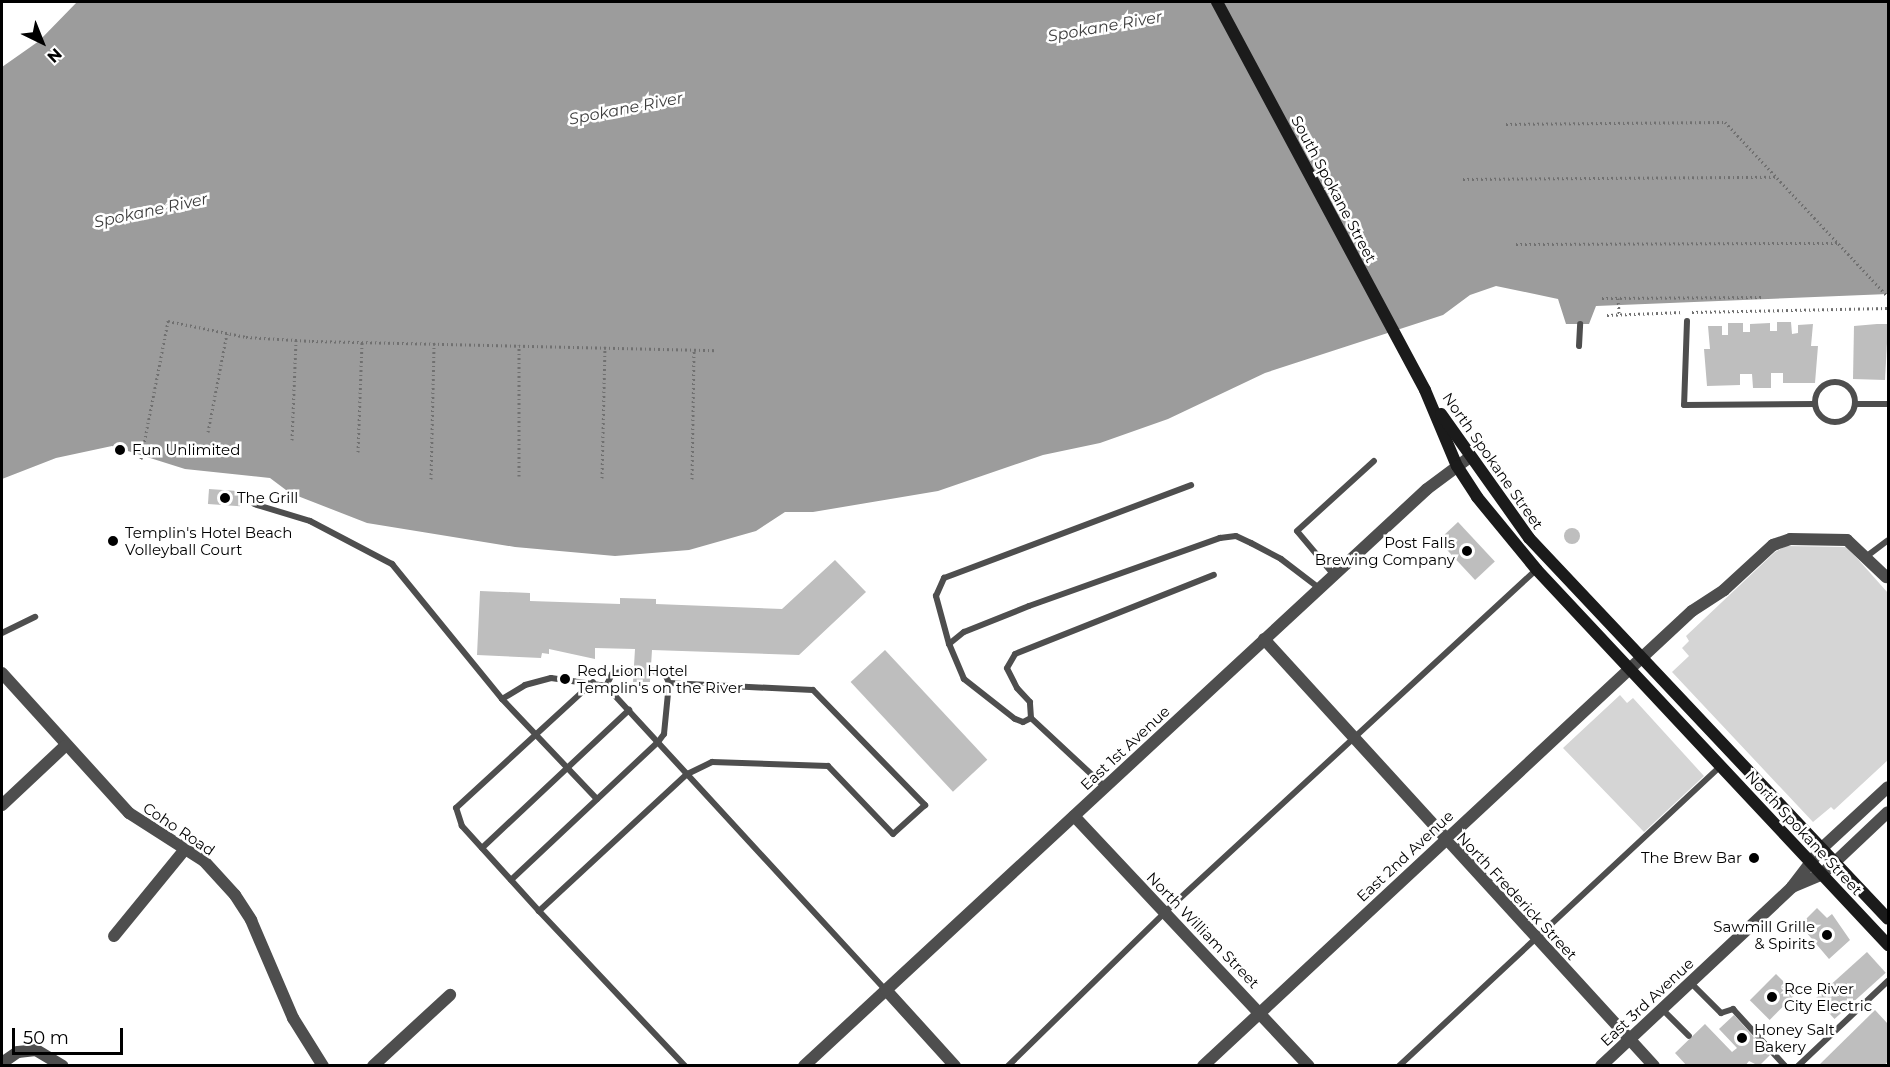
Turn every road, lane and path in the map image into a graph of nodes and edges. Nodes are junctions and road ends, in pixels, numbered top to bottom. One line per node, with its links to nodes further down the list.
1 (1217, 2): 25 (main road, South Spokane Street)
2 (1506, 124): 3 (path)
3 (1778, 177): 4 (path); 5 (path)
4 (1463, 179)
5 (1838, 243): 6 (path); 8 (path)
6 (1516, 244)
7 (1763, 297): 10 (path)
8 (1888, 297)
9 (1602, 298): 10 (path)
10 (1618, 298): 12 (path)
11 (1888, 308): 12 (path)
12 (1619, 314): 13 (path)
13 (1607, 315)
14 (1687, 321): 26 (lane)
15 (1580, 324): 21 (lane)
16 (227, 333): 17 (path); 29 (path); 33 (path)
17 (296, 340): 18 (path); 30 (path)
18 (362, 342): 19 (path); 31 (path)
19 (434, 343): 20 (path); 38 (path)
20 (519, 345): 22 (path); 36 (path)
21 (1579, 346)
22 (605, 347): 23 (path); 37 (path)
23 (694, 350): 24 (path); 39 (path)
24 (717, 350)
25 (1425, 390): 32 (main road, North Spokane Street); 35 (main road, North Spokane Street)
26 (1815, 404): 27 (lane); 27 (lane)
27 (1855, 404): 28 (lane)
28 (1888, 404)
29 (208, 432)
30 (292, 440)
31 (358, 452)
32 (1470, 457): 35 (street, East 1st Avenue); 53 (main road, North Spokane Street)
33 (141, 459)
34 (1374, 461): 46 (lane)
35 (1457, 466): 44 (main road, North Spokane Street); 46 (street, East 1st Avenue)
36 (519, 476)
37 (602, 478)
38 (431, 479)
39 (692, 479)
40 (1191, 485): 52 (lane)
41 (254, 504): 61 (lane)
42 (1888, 540): 43 (lane)
43 (1867, 556): 47 (street, East 2nd Avenue); 53 (street, East 2nd Avenue)
44 (1537, 570): 55 (main road, North Spokane Street); 65 (lane)
45 (1214, 575): 63 (lane)
46 (1334, 575): 48 (street, East 1st Avenue)
47 (1886, 577)
48 (1319, 588): 51 (street, East 1st Avenue); 52 (lane)
49 (35, 617): 50 (lane)
50 (2, 633)
51 (1264, 639): 65 (street, North Frederick Street); 71 (street, East 1st Avenue)
52 (948, 644): 63 (lane)
53 (1641, 658): 55 (street, East 2nd Avenue); 80 (main road, North Spokane Street)
54 (634, 669): 60 (lane)
55 (1630, 669): 68 (main road, North Spokane Street); 77 (street, East 2nd Avenue)
56 (651, 670): 59 (lane)
57 (2, 673): 67 (street, Coho Road)
58 (593, 682): 60 (lane); 61 (lane); 64 (lane)
59 (669, 683): 66 (lane); 70 (lane)
60 (606, 686): 62 (lane)
61 (502, 699): 64 (lane)
62 (629, 710): 66 (lane); 69 (lane)
63 (1031, 718): 71 (lane)
64 (536, 735): 69 (lane); 79 (lane)
65 (1352, 738): 77 (street, North Frederick Street); 87 (lane)
66 (658, 742): 70 (lane); 73 (lane)
67 (65, 746): 74 (street); 78 (street, Coho Road)
68 (1721, 766): 81 (main road, North Spokane Street); 90 (lane)
69 (567, 768): 73 (lane); 79 (lane)
70 (687, 774): 86 (lane); 94 (lane)
71 (1105, 787): 76 (street, East 1st Avenue)
72 (1888, 787): 80 (street, East 3rd Avenue)
73 (597, 800): 84 (lane)
74 (2, 805)
75 (1888, 812): 82 (street)
76 (1074, 816): 87 (street, North William Street); 94 (street, East 1st Avenue)
77 (1444, 839): 90 (street, North Frederick Street); 97 (street, East 2nd Avenue)
78 (186, 848): 89 (street); 102 (street, Coho Road)
79 (482, 848): 84 (lane)
80 (1821, 849): 81 (street, East 3rd Avenue); 82 (main road, North Spokane Street)
81 (1809, 861): 83 (main road, North Spokane Street); 85 (street, East 3rd Avenue)
82 (1834, 862): 83 (street); 88 (main road, North Spokane Street)
83 (1822, 874): 85 (street, East 3rd Avenue); 91 (main road, North Spokane Street)
84 (511, 880): 86 (lane)
85 (1792, 887): 93 (street, East 3rd Avenue)
86 (539, 911): 104 (lane)
87 (1164, 913): 97 (street, North William Street); 107 (lane)
88 (1888, 919)
89 (114, 936)
90 (1535, 938): 99 (street, North Frederick Street); 110 (lane)
91 (1888, 945)
92 (1888, 981): 114 (lane)
93 (1690, 982): 96 (street, East 3rd Avenue); 113 (lane)
94 (886, 990): 105 (street, East 1st Avenue); 106 (street)
95 (450, 994): 103 (street)
96 (1662, 1009): 98 (lane); 99 (street, East 3rd Avenue)
97 (1260, 1012): 108 (street, East 2nd Avenue); 109 (street, North William Street)
98 (1689, 1036)
99 (1629, 1039): 111 (street, East 3rd Avenue); 112 (street, North Frederick Street)
100 (2, 1063): 101 (street)
101 (63, 1065)
102 (323, 1065)
103 (373, 1065)
104 (685, 1065)
105 (804, 1065)
106 (955, 1065)
107 (1008, 1065)
108 (1203, 1065)
109 (1309, 1065)
110 (1400, 1065)
111 (1601, 1065)
112 (1654, 1065)
113 (1785, 1065)
114 (1798, 1065)

